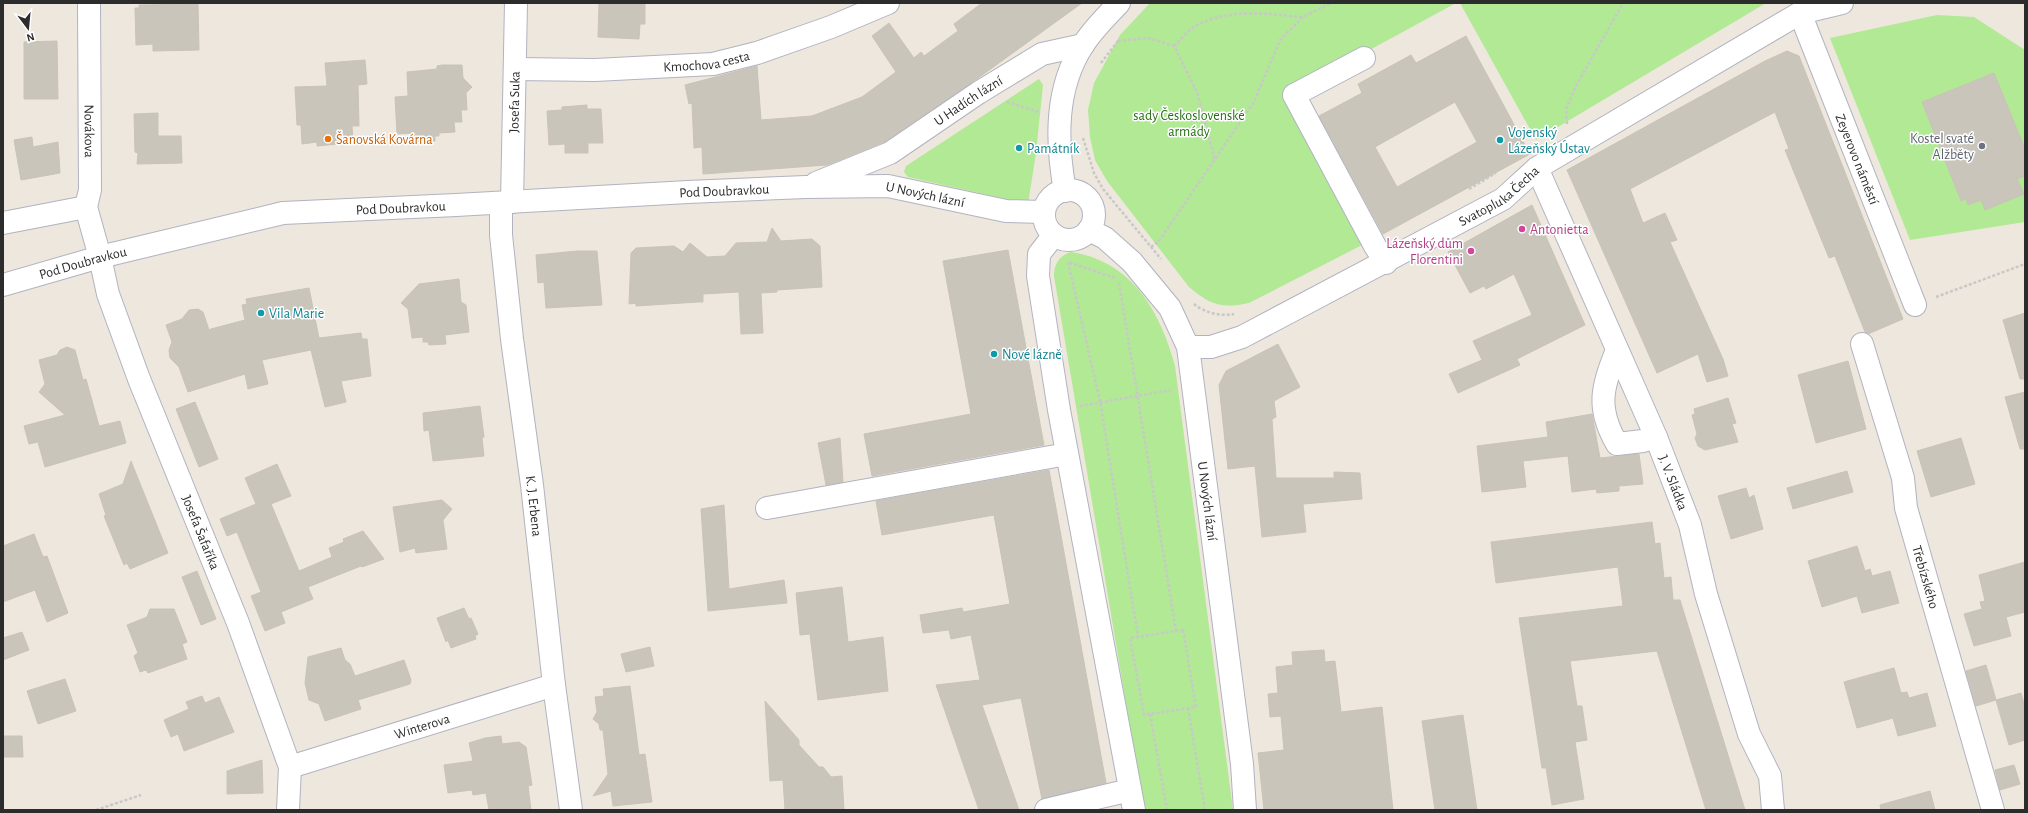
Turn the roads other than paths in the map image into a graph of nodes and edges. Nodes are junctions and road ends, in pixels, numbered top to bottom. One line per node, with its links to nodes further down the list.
1 (89, 3): 14 (street, Novákova)
2 (516, 3): 9 (street, Josefa Suka)
3 (888, 3): 9 (street, Kmochova cesta)
4 (1120, 3): 7 (street)
5 (1842, 3): 6 (street, Svatopluka Čecha)
6 (1800, 13): 10 (street, Svatopluka Čecha); 22 (street, Zeyerovo náměstí)
7 (1083, 44): 11 (street, U Hadích lázní); 12 (street)
8 (1364, 58): 20 (street)
9 (514, 69): 13 (street, Josefa Suka)
10 (1537, 168): 20 (street, Svatopluka Čecha); 25 (street, J. V. Sládka)
11 (806, 187): 13 (street, Pod Doubravkou); 15 (street, U Nových lázní)
12 (1065, 191): 15 (street); 17 (street)
13 (507, 202): 19 (street, Pod Doubravkou); 29 (street, K. J. Erbena)
14 (86, 207): 16 (street); 19 (street, Novákova)
15 (1044, 212): 18 (street)
16 (3, 223)
17 (1089, 230): 18 (street); 24 (street, U Nových lázní)
18 (1054, 235): 27 (street)
19 (100, 257): 21 (street, Pod Doubravkou); 30 (street, Josefa Šafaříka)
20 (1386, 263): 24 (street, Svatopluka Čecha)
21 (3, 284)
22 (1915, 305)
23 (1862, 344): 37 (street, Třebízského)
24 (1188, 347): 35 (street, U Nových lázní)
25 (1617, 350): 26 (street, J. V. Sládka); 26 (street)
26 (1656, 437): 36 (street, J. V. Sládka)
27 (1067, 454): 28 (street); 31 (street)
28 (767, 508)
29 (554, 685): 30 (street, Winterova); 33 (street, K. J. Erbena)
30 (290, 767): 32 (street, Josefa Šafaříka)
31 (1132, 800): 34 (street)
32 (288, 810)
33 (571, 810)
34 (1046, 810)
35 (1245, 810)
36 (1773, 810)
37 (1993, 810)

